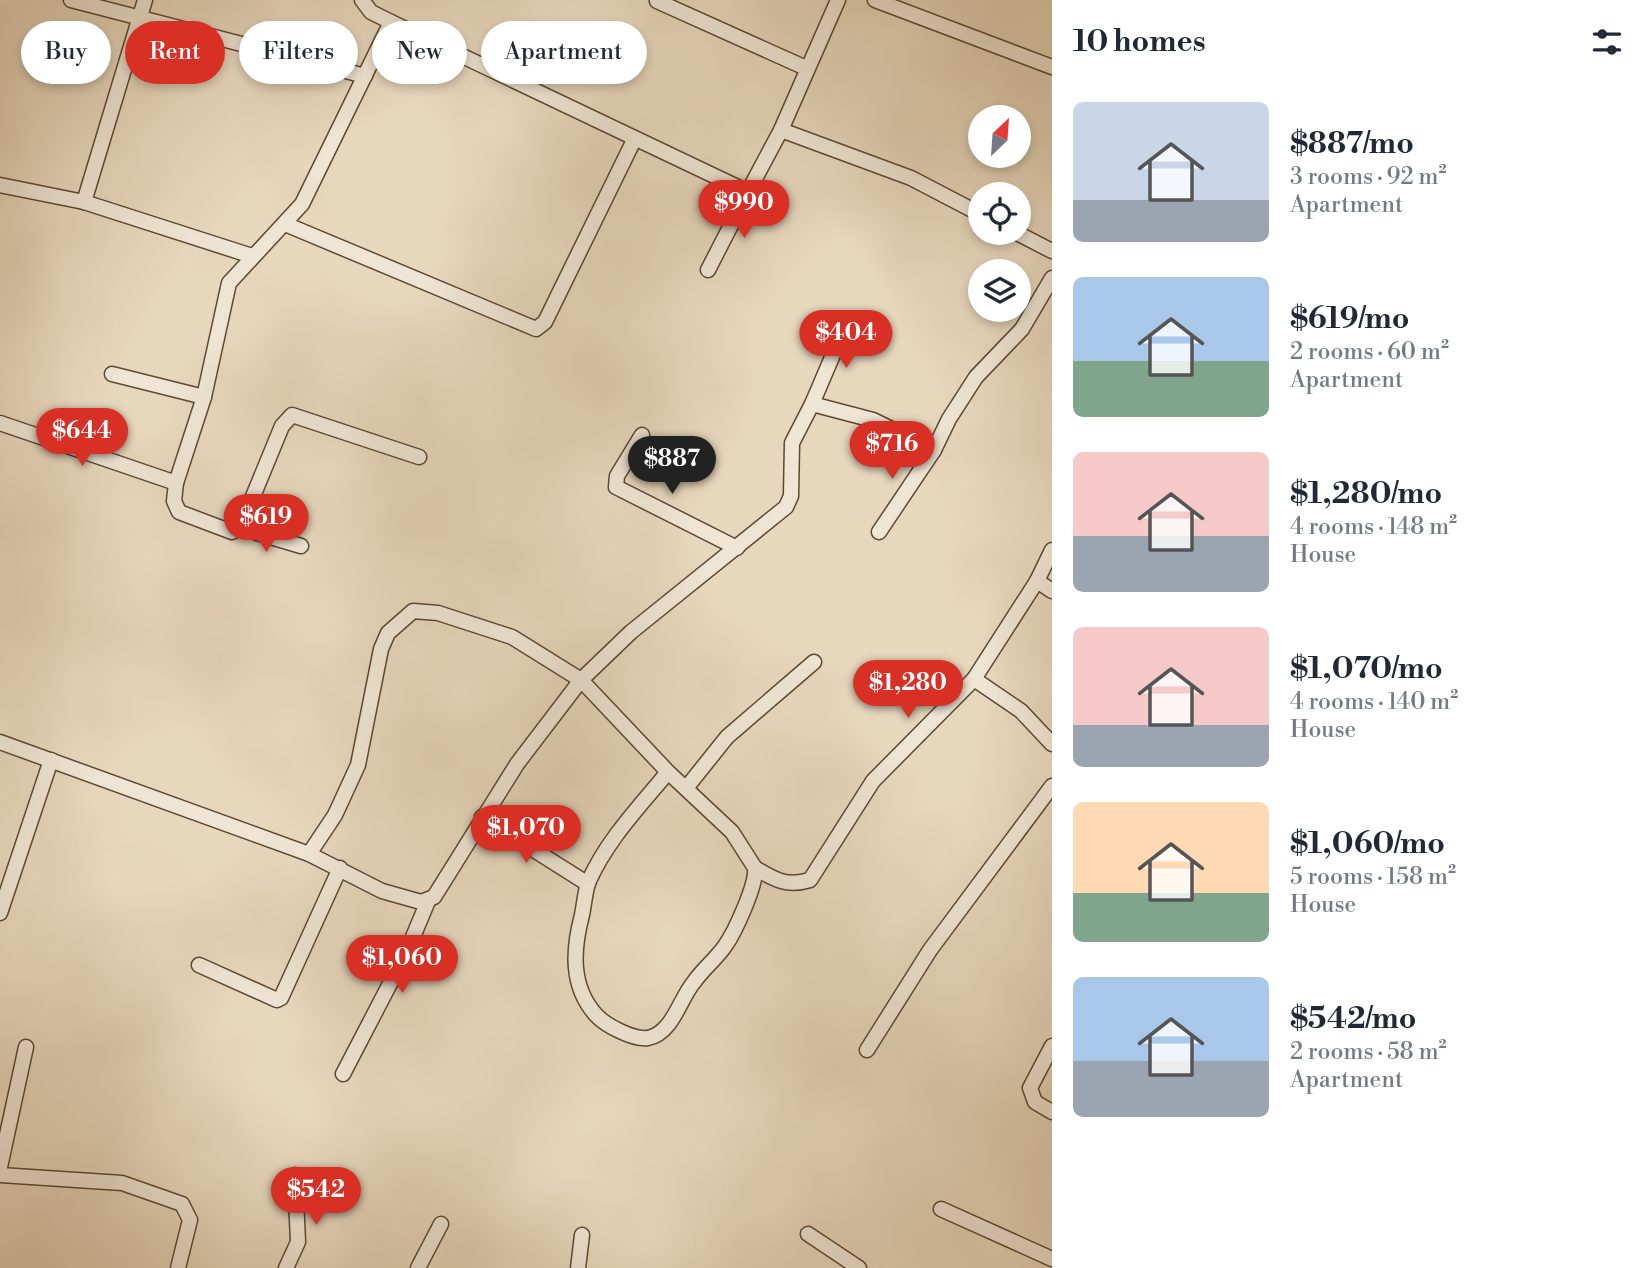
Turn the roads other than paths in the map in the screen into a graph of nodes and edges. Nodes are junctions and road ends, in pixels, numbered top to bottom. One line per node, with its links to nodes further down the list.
1 (71, 0): 7 (street)
2 (145, 0): 7 (street)
3 (362, 0): 8 (street)
4 (838, 0): 12 (street)
5 (875, 0): 11 (street)
6 (657, 1): 12 (street)
7 (139, 17): 13 (street); 19 (street)
8 (389, 21)
9 (467, 58): 14 (street)
10 (372, 61): 13 (street)
11 (1052, 67)
12 (806, 68): 15 (street)
13 (365, 76): 21 (street)
14 (525, 85): 16 (street)
15 (781, 130): 18 (street); 20 (street)
16 (634, 140): 18 (street); 21 (street)
17 (0, 185): 19 (street)
18 (748, 192): 25 (street)
19 (84, 202): 24 (street)
20 (968, 208)
21 (285, 224): 24 (street)
22 (1031, 240): 23 (street)
23 (1052, 251)
24 (252, 256): 29 (street)
25 (708, 270)
26 (1052, 278): 33 (street)
27 (847, 321): 30 (street)
28 (112, 374): 29 (street)
29 (204, 397): 35 (street)
30 (812, 404): 33 (street); 39 (street)
31 (0, 422): 35 (street)
32 (642, 435): 39 (street)
33 (934, 450): 37 (street)
34 (419, 457): 36 (street)
35 (176, 483): 36 (street)
36 (240, 528): 38 (street)
37 (879, 532)
38 (301, 546)
39 (737, 548): 45 (street)
40 (1052, 550): 41 (street)
41 (1037, 582): 42 (street); 44 (street)
42 (1052, 591)
43 (814, 662): 51 (street)
44 (974, 679): 47 (street); 55 (street)
45 (581, 680): 49 (street); 52 (street); 53 (street)
46 (0, 743): 48 (street)
47 (1052, 744)
48 (51, 760): 53 (street); 58 (street)
49 (668, 772): 51 (street); 56 (street)
50 (1052, 786): 62 (street)
51 (687, 787): 55 (street)
52 (482, 817): 56 (street); 57 (street)
53 (309, 854): 54 (street)
54 (340, 868): 57 (street); 59 (street)
55 (755, 868): 56 (street)
56 (588, 884)
57 (428, 901): 63 (street)
58 (0, 913)
59 (199, 965)
60 (1052, 1046): 64 (street)
61 (26, 1048): 65 (street)
62 (867, 1050)
63 (343, 1074)
64 (1052, 1112)
65 (0, 1167)
66 (0, 1175): 73 (street)
67 (295, 1175): 74 (street)
68 (941, 1209): 72 (street)
69 (441, 1224): 75 (street)
70 (808, 1234): 77 (street)
71 (582, 1236): 76 (street)
72 (1052, 1259)
73 (178, 1268)
74 (286, 1268)
75 (418, 1268)
76 (578, 1268)
77 (859, 1268)

